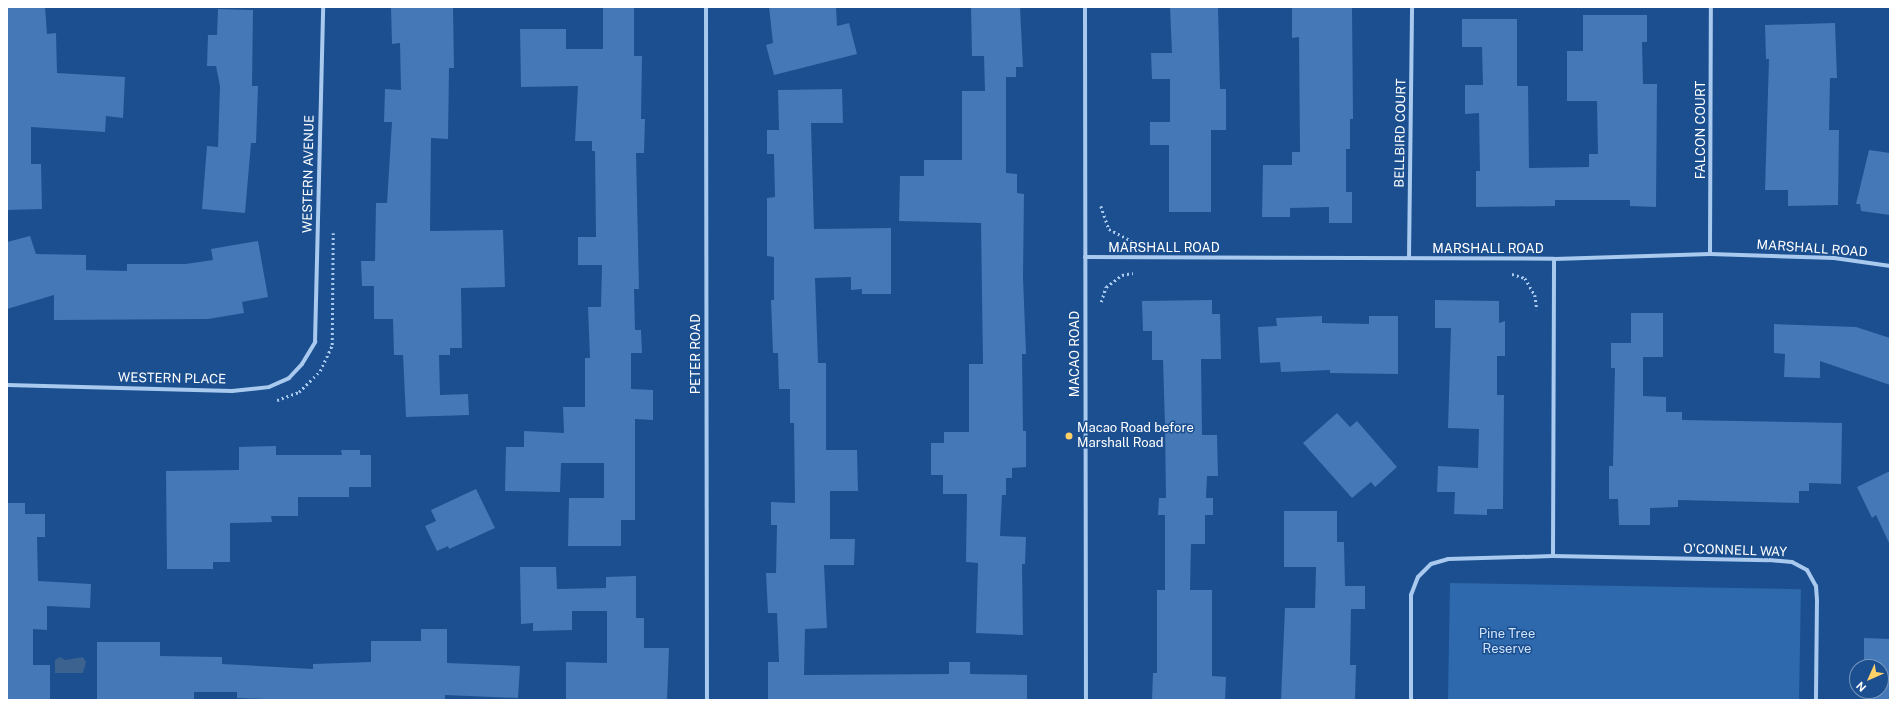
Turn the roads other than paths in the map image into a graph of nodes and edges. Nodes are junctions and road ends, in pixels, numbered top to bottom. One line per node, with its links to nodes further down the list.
1 (323, 7): 11 (street, WESTERN AVENUE)
2 (706, 7): 14 (street, PETER ROAD)
3 (1085, 7): 7 (street, MACAO ROAD)
4 (1412, 7): 8 (street, BELLBIRD COURT)
5 (1711, 7): 6 (street, FALCON COURT)
6 (1710, 254): 9 (street, MARSHALL ROAD); 10 (street, MARSHALL ROAD)
7 (1085, 257): 8 (street, MARSHALL ROAD); 15 (street, MACAO ROAD)
8 (1409, 258): 9 (street, MARSHALL ROAD)
9 (1554, 259): 13 (street)
10 (1890, 266)
11 (315, 342): 12 (street, WESTERN PLACE)
12 (7, 385)
13 (1553, 556): 16 (street, O'CONNELL WAY); 17 (street, O'CONNELL WAY)
14 (707, 700)
15 (1086, 700)
16 (1411, 700)
17 (1816, 700)

